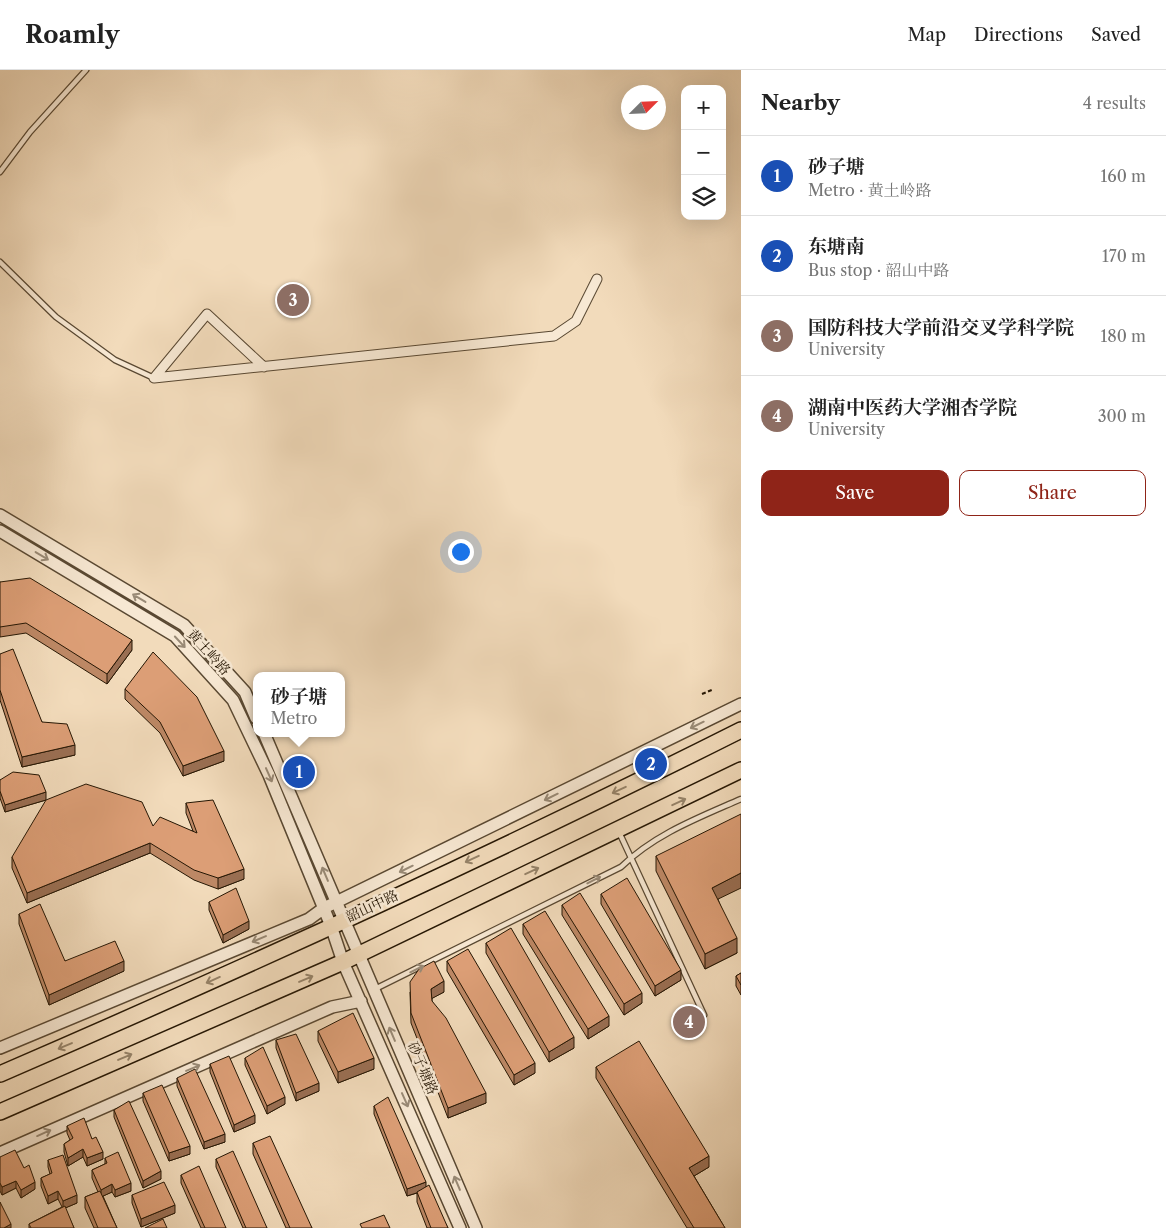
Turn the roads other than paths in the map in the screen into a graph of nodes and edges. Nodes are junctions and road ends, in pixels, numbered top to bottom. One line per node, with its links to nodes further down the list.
1 (86, 70): 2 (lane)
2 (0, 172)
3 (0, 262): 6 (lane)
4 (597, 279): 5 (street)
5 (264, 367): 6 (street); 6 (street)
6 (154, 378)
7 (0, 515): 10 (street, 黄土岭路, one-way to 7)
8 (0, 531): 18 (street, 黄土岭路, one-way to 18)
9 (741, 704): 17 (street, one-way to 17)
10 (253, 712)
11 (741, 730): 19 (main road, 韶山中路, one-way to 19)
12 (266, 737): 17 (street, one-way to 12)
13 (741, 770): 15 (main road, one-way to 13)
14 (741, 800): 16 (lane)
15 (618, 830): 16 (lane); 20 (main road, one-way to 15)
16 (630, 858): 22 (lane, one-way to 16); 24 (lane)
17 (337, 903): 18 (street); 19 (street)
18 (324, 908): 19 (street, 黄土岭路); 25 (street, one-way to 25)
19 (338, 923): 20 (street, 砂子塘路); 21 (street); 26 (main road, 韶山中路, one-way to 26)
20 (358, 954): 21 (main road); 22 (street, 砂子塘路)
21 (343, 962): 23 (street); 27 (main road, one-way to 21)
22 (374, 990): 30 (street, 砂子塘路, one-way to 22)
23 (361, 1001): 28 (street, one-way to 23); 29 (street, one-way to 29)
24 (704, 1015)
25 (0, 1048)
26 (0, 1074)
27 (0, 1112)
28 (0, 1153)
29 (460, 1228)
30 (476, 1228)

